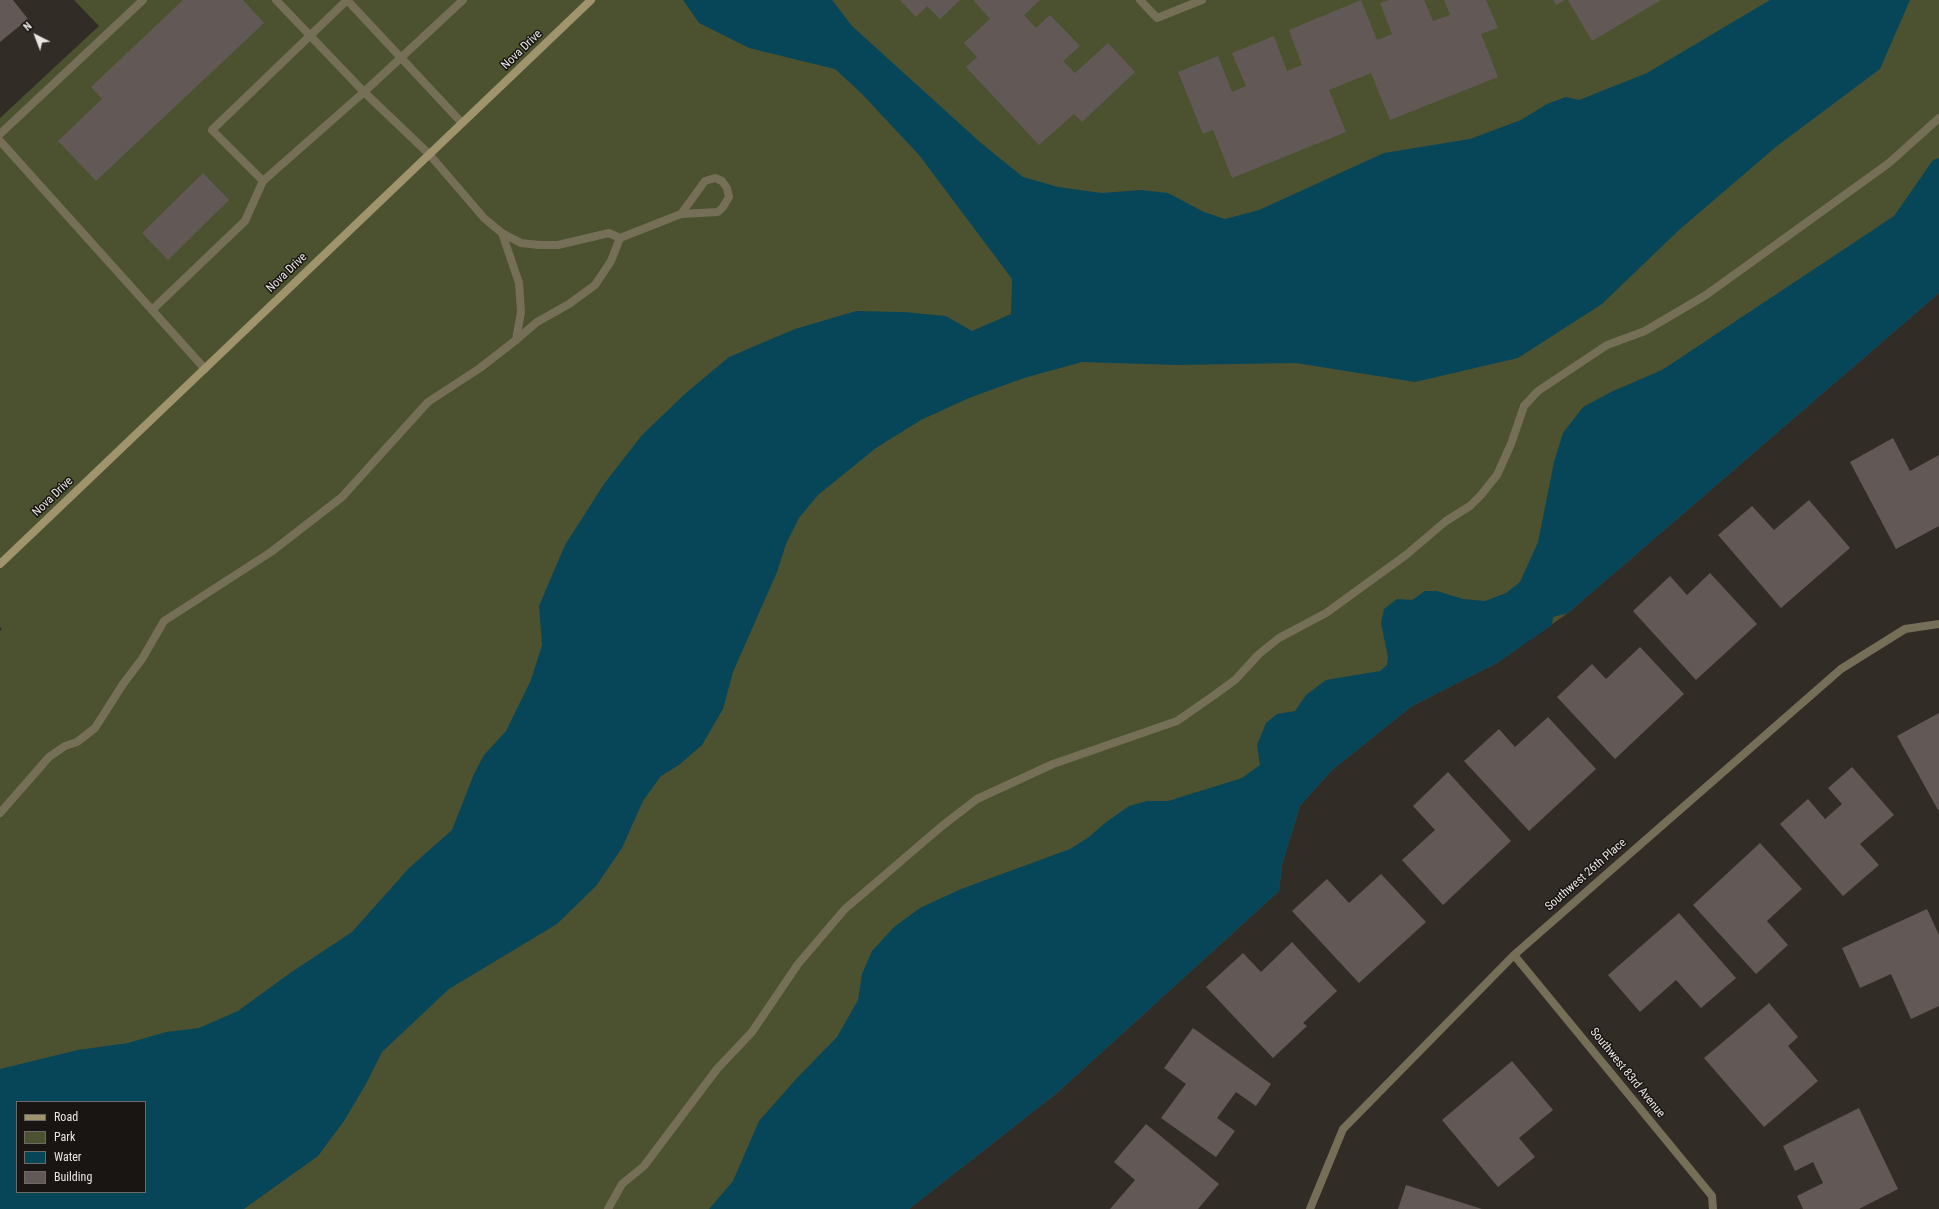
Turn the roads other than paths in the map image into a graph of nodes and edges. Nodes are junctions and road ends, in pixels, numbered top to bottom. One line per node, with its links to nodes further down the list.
1 (143, 0): 13 (street)
2 (276, 0): 8 (street)
3 (347, 0): 8 (street); 9 (street)
4 (463, 0): 9 (street)
5 (591, 0): 12 (street, Nova Drive)
6 (1140, 0): 7 (street)
7 (1202, 0)
8 (310, 36): 10 (street); 16 (street)
9 (401, 58): 10 (street); 12 (street)
10 (364, 92): 15 (street); 16 (street)
11 (1939, 118): 27 (street)
12 (462, 123): 15 (street, Nova Drive)
13 (0, 134)
14 (0, 141): 20 (street)
15 (429, 154): 18 (street); 22 (street, Nova Drive)
16 (263, 181): 20 (street)
17 (681, 214): 17 (street); 19 (street)
18 (502, 233): 19 (street); 21 (street)
19 (620, 238): 21 (street)
20 (152, 310): 22 (street)
21 (516, 340): 25 (street)
22 (205, 369): 23 (street, Nova Drive)
23 (0, 564)
24 (1939, 624): 26 (street, Southwest 26th Place)
25 (0, 813)
26 (1514, 955): 28 (street, Southwest 26th Place); 29 (street, Southwest 83rd Avenue)
27 (608, 1209)
28 (1310, 1209)
29 (1714, 1209)

